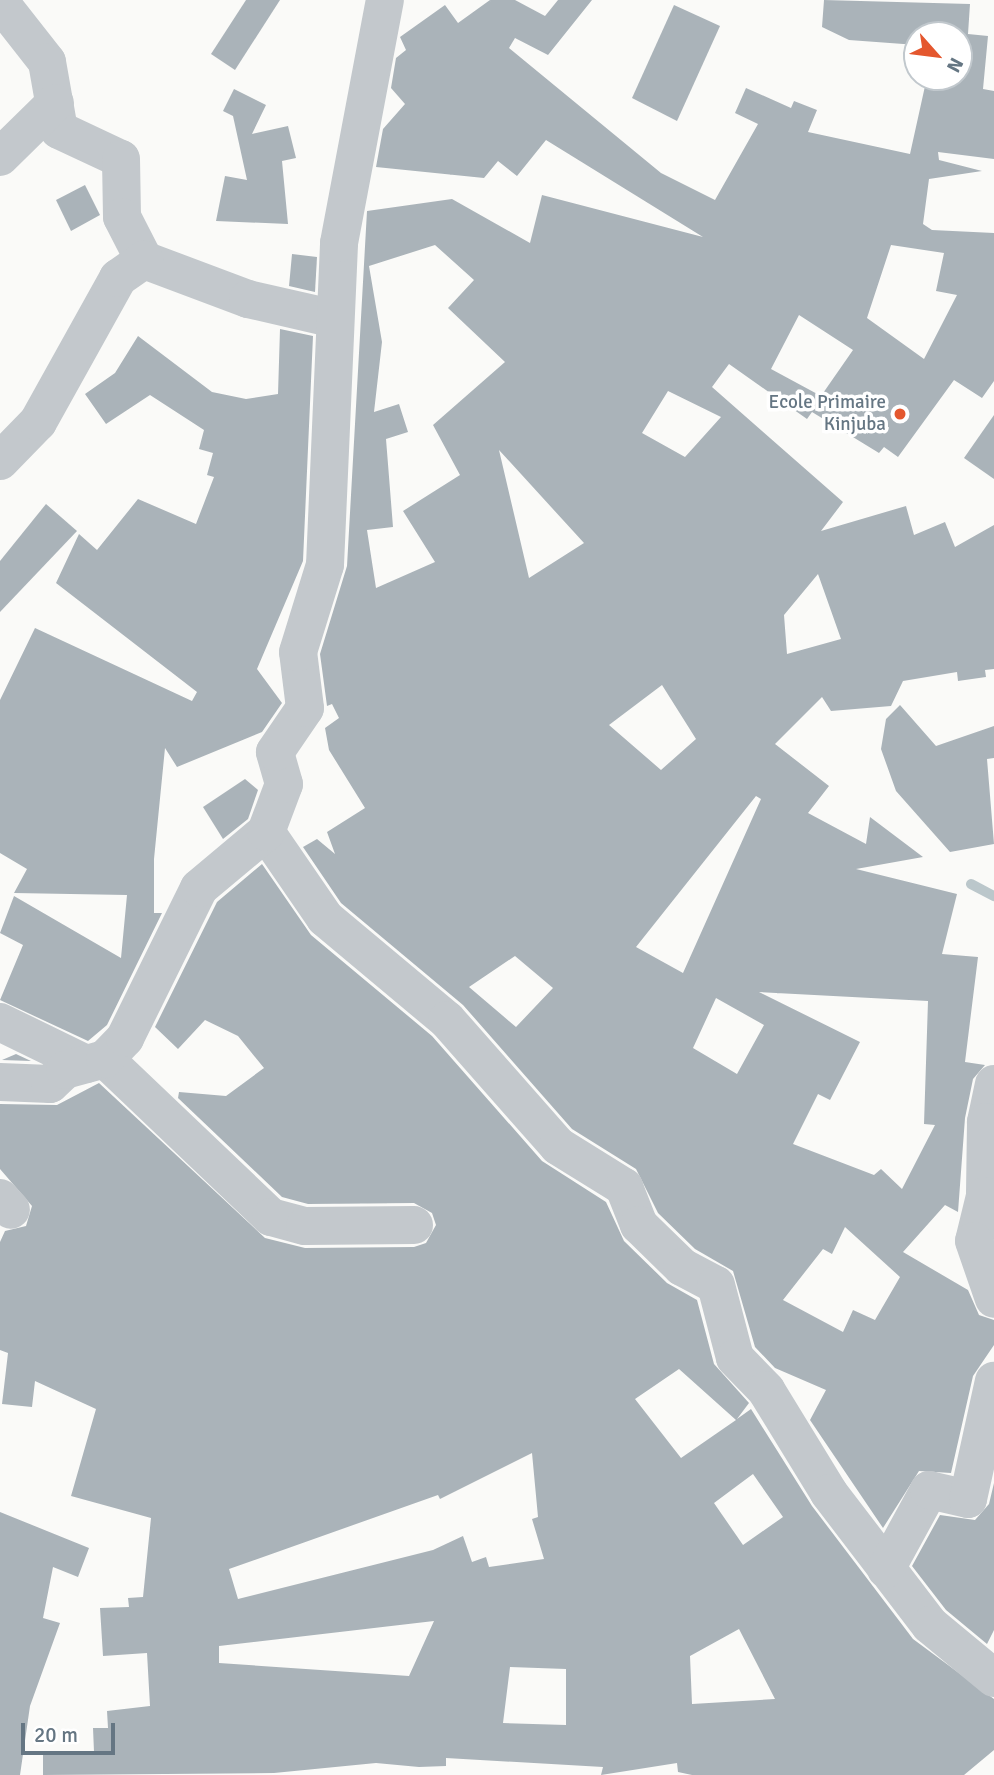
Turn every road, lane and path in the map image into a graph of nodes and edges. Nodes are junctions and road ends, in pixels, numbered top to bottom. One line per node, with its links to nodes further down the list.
1 (385, 0): 6 (street)
2 (0, 2): 3 (street)
3 (55, 103): 4 (street); 5 (street)
4 (0, 158)
5 (144, 260): 6 (street); 7 (street)
6 (335, 319): 8 (street)
7 (0, 461)
8 (266, 832): 10 (street); 16 (street)
9 (0, 1022): 10 (street)
10 (96, 1062): 11 (street); 13 (street)
11 (0, 1082)
12 (994, 1084): 14 (street)
13 (414, 1224)
14 (994, 1299)
15 (994, 1381): 16 (street)
16 (886, 1569): 17 (street)
17 (994, 1678)

